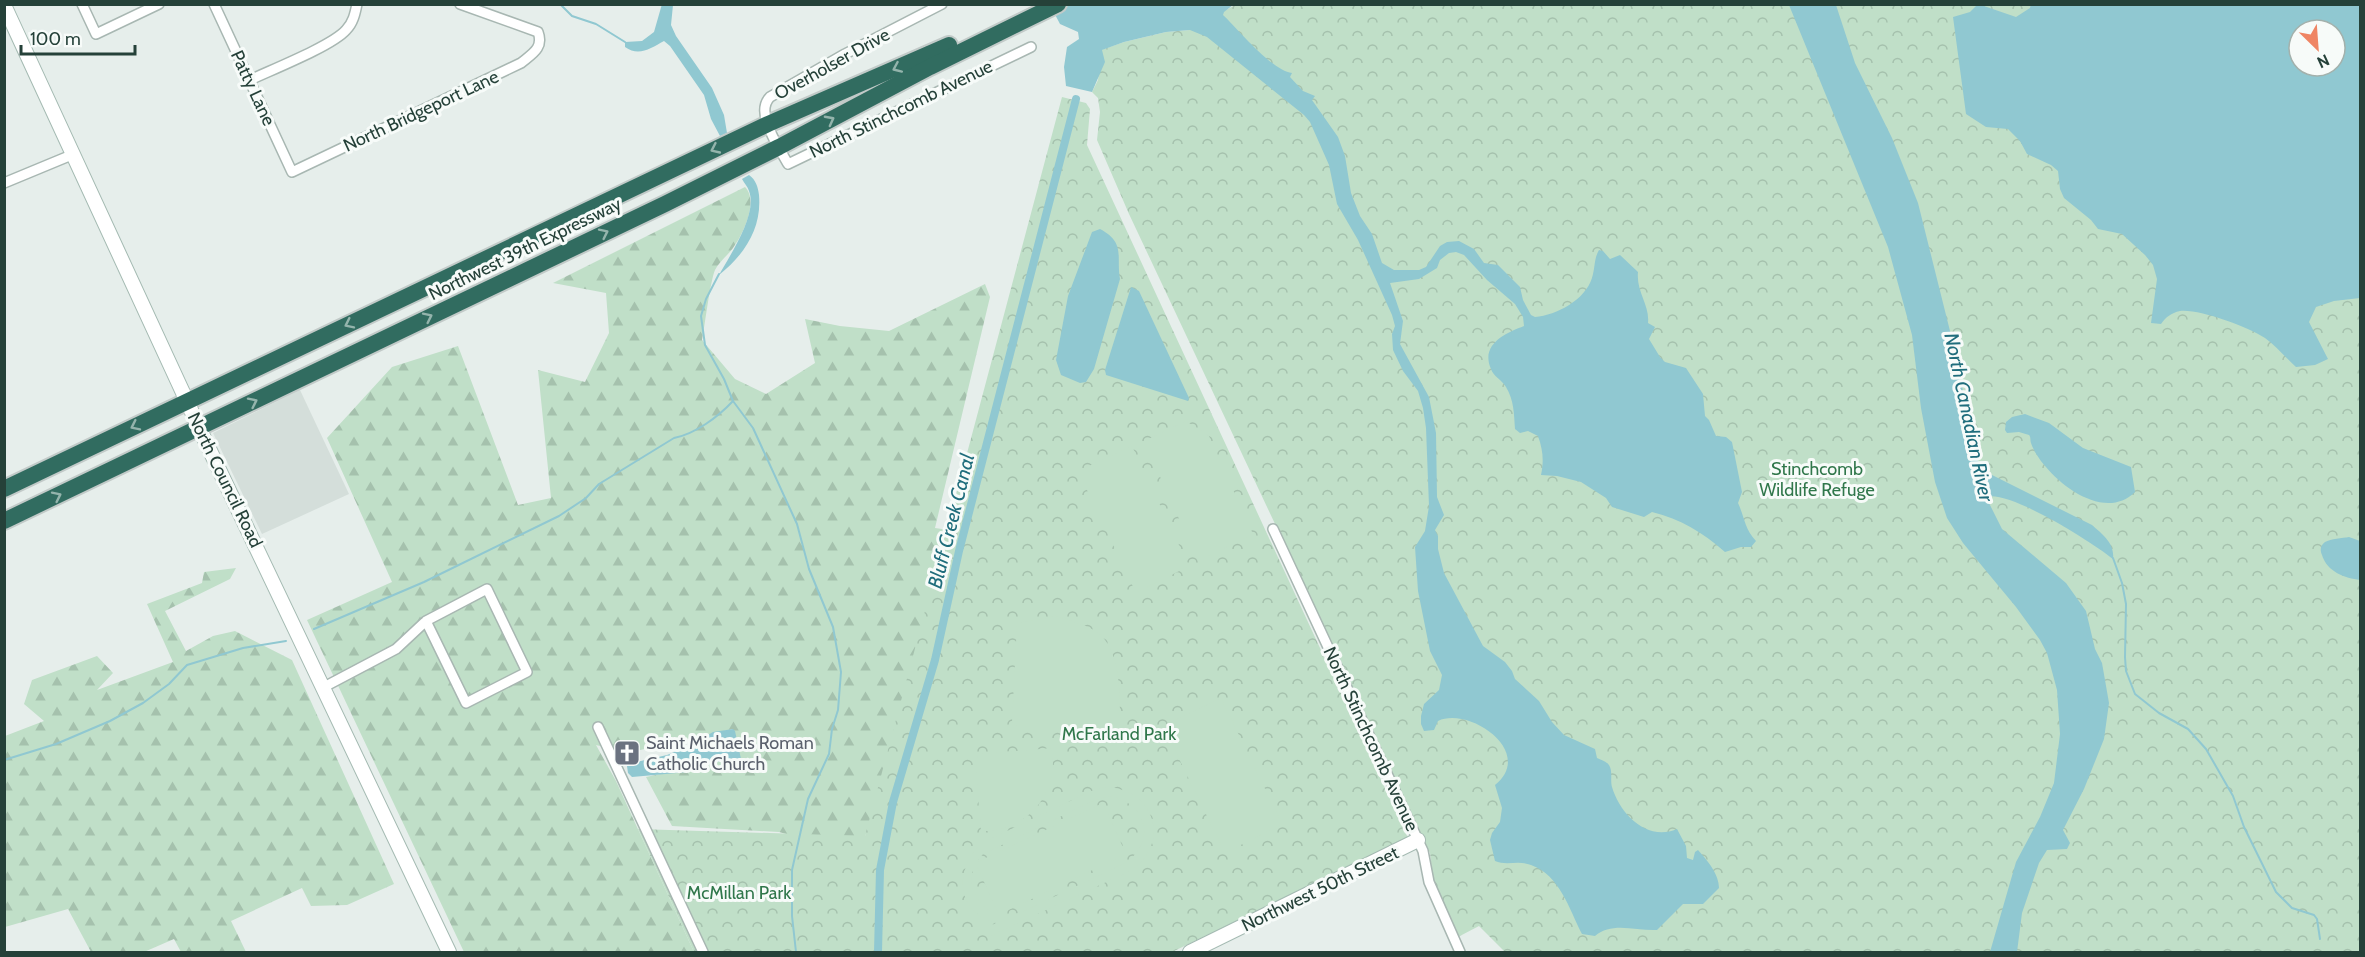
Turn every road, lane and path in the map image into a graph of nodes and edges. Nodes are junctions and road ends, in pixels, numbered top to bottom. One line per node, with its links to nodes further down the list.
1 (82, 4): 2 (street)
2 (159, 4)
3 (214, 4): 13 (street, Patty Lane)
4 (357, 4): 13 (street)
5 (460, 4): 17 (street, North Bridgeport Lane)
6 (921, 4): 11 (street)
7 (942, 4): 11 (street, Overholser Drive)
8 (1058, 4): 10 (highway, Northwest 39th Expressway)
9 (4, 5): 16 (main road, North Council Road)
10 (1030, 10): 14 (highway, Northwest 39th Expressway, one-way to 14); 15 (highway, Northwest 39th Expressway, one-way to 10)
11 (912, 19): 14 (street, Overholser Drive)
12 (1031, 47): 15 (street, North Stinchcomb Avenue)
13 (249, 80): 17 (street, Patty Lane)
14 (768, 124): 15 (street, Overholser Drive); 19 (highway, Northwest 39th Expressway, one-way to 19)
15 (778, 147): 20 (highway, Northwest 39th Expressway, one-way to 15)
16 (74, 154): 18 (street); 19 (main road, North Council Road)
17 (292, 172)
18 (4, 183)
19 (188, 401): 20 (main road, North Council Road); 21 (highway, Northwest 39th Expressway, one-way to 21)
20 (200, 428): 22 (highway, Northwest 39th Expressway, one-way to 20); 25 (main road, North Council Road)
21 (4, 489)
22 (4, 521)
23 (1273, 529): 27 (street, North Stinchcomb Avenue)
24 (426, 621): 24 (street); 25 (street)
25 (324, 687): 28 (main road, North Council Road)
26 (598, 727): 29 (street)
27 (1418, 840): 30 (main road, Northwest 50th Street); 31 (street, North Stinchcomb Avenue)
28 (449, 952)
29 (703, 952)
30 (1190, 952)
31 (1460, 952)

